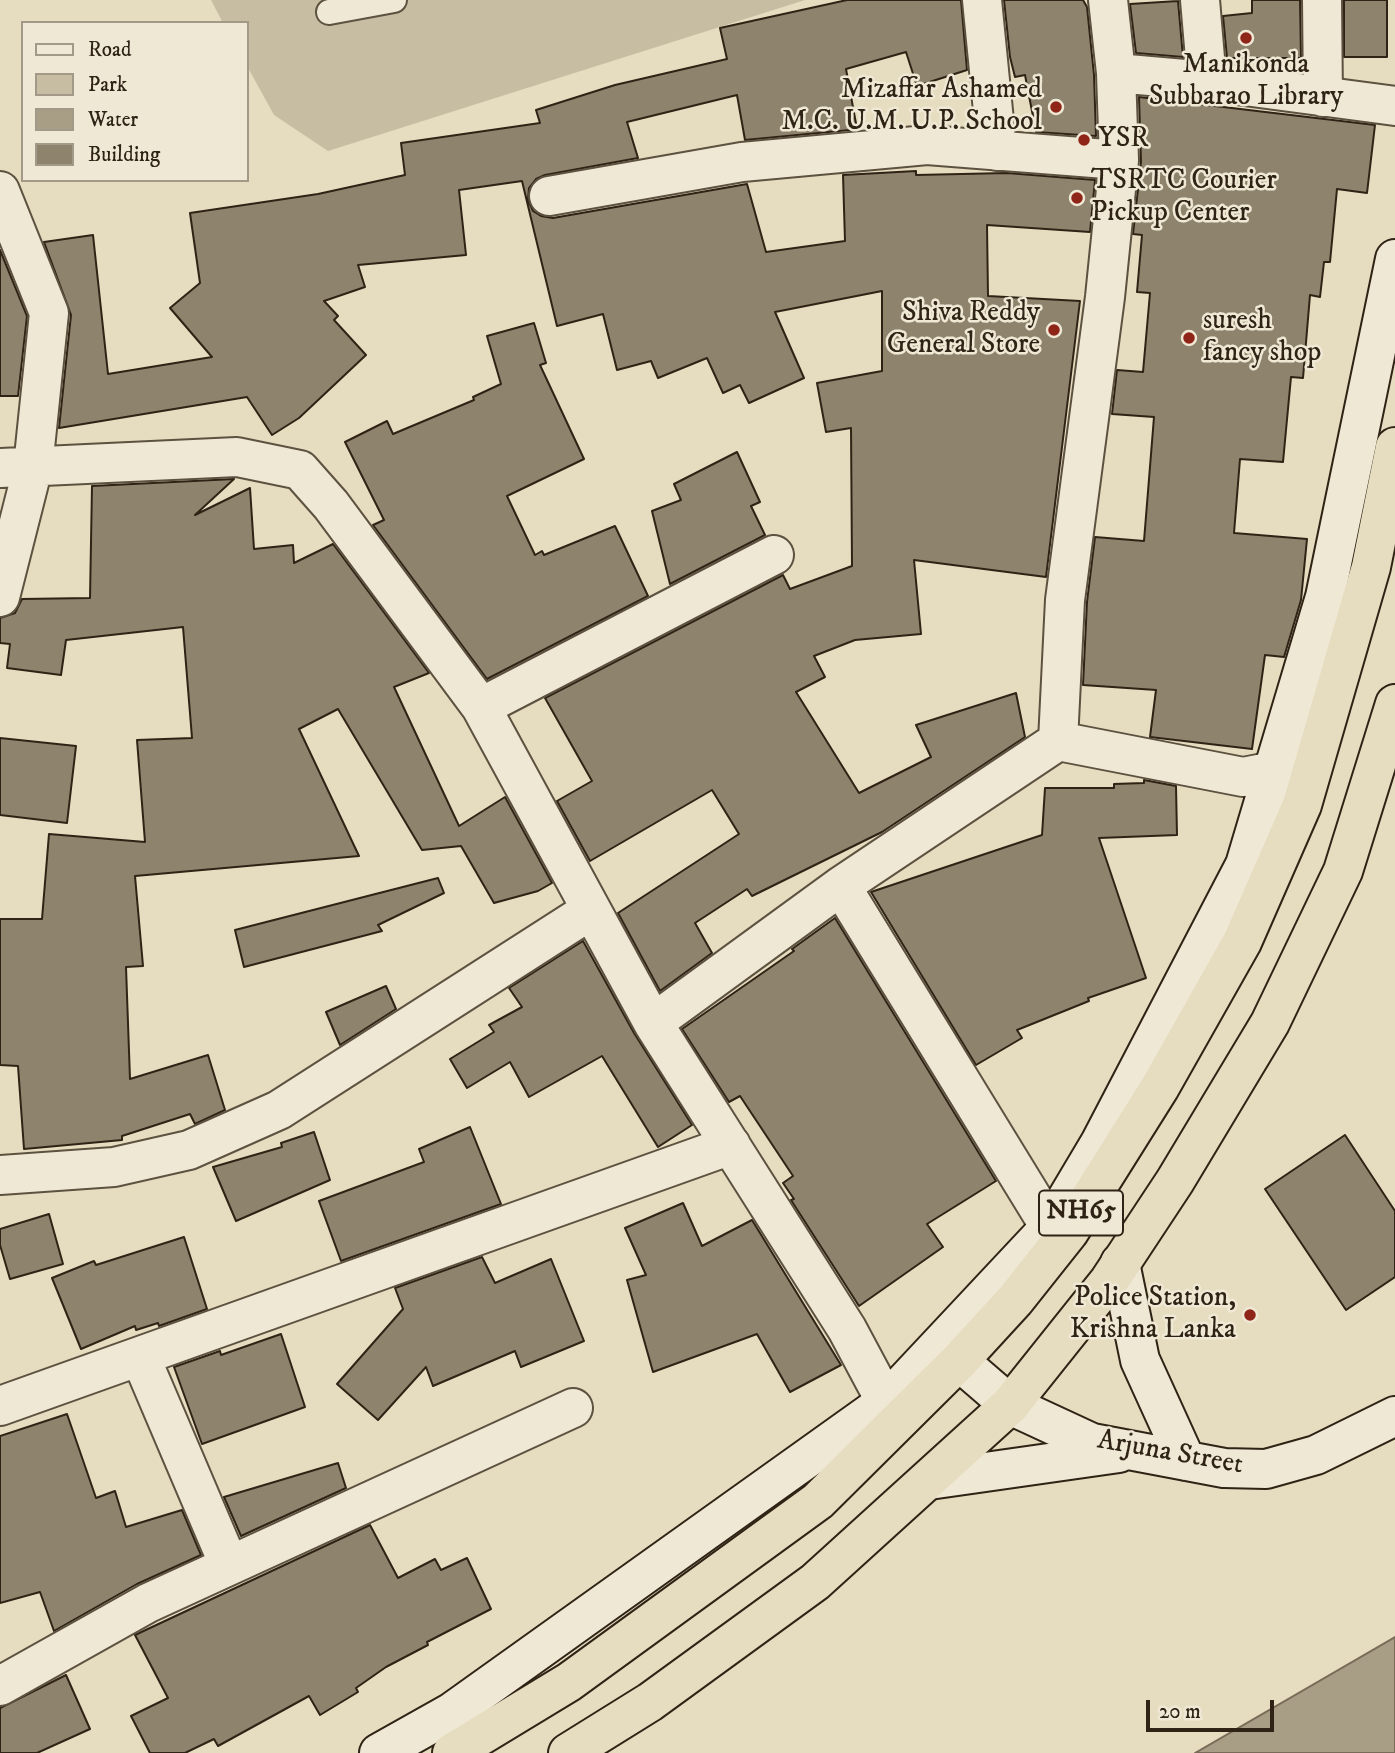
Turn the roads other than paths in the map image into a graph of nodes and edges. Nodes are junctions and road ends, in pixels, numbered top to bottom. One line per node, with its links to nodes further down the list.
1 (394, 0): 6 (lane)
2 (982, 0): 11 (street)
3 (1108, 0): 7 (street)
4 (1200, 0): 8 (street)
5 (1322, 0): 9 (street)
6 (329, 12)
7 (1116, 73): 8 (street); 12 (street)
8 (1207, 81): 9 (street)
9 (1323, 97): 10 (street)
10 (1395, 106)
11 (997, 151): 12 (street); 14 (street)
12 (1119, 160): 22 (street)
13 (0, 191): 17 (street)
14 (549, 196)
15 (1395, 259): 23 (street)
16 (1395, 447): 32 (highway, NH65)
17 (17, 468): 19 (street); 21 (street)
18 (774, 555): 21 (street)
19 (0, 597)
20 (1395, 704): 30 (highway, NH65)
21 (481, 707): 25 (street)
22 (1058, 741): 23 (street); 24 (street)
23 (1274, 771): 29 (street)
24 (841, 886): 26 (street); 29 (street)
25 (591, 910): 26 (street); 28 (street)
26 (653, 1023): 27 (street)
27 (731, 1144): 31 (street); 33 (street)
28 (0, 1175)
29 (1050, 1227): 33 (street)
30 (1120, 1263): 34 (highway, NH65); 39 (street)
31 (140, 1356): 35 (street); 41 (street)
32 (959, 1361): 34 (street, Arjuna Street); 44 (highway, NH65)
33 (886, 1402): 43 (street)
34 (1010, 1405): 38 (street, Arjuna Street); 40 (highway, NH65)
35 (0, 1406)
36 (573, 1409): 41 (street)
37 (1395, 1416): 39 (street, Arjuna Street)
38 (1135, 1451): 39 (street, Arjuna Street); 40 (street)
39 (1186, 1461)
40 (929, 1480): 45 (highway, NH65)
41 (229, 1565): 42 (street)
42 (0, 1686)
43 (379, 1753)
44 (452, 1753)
45 (568, 1753)

